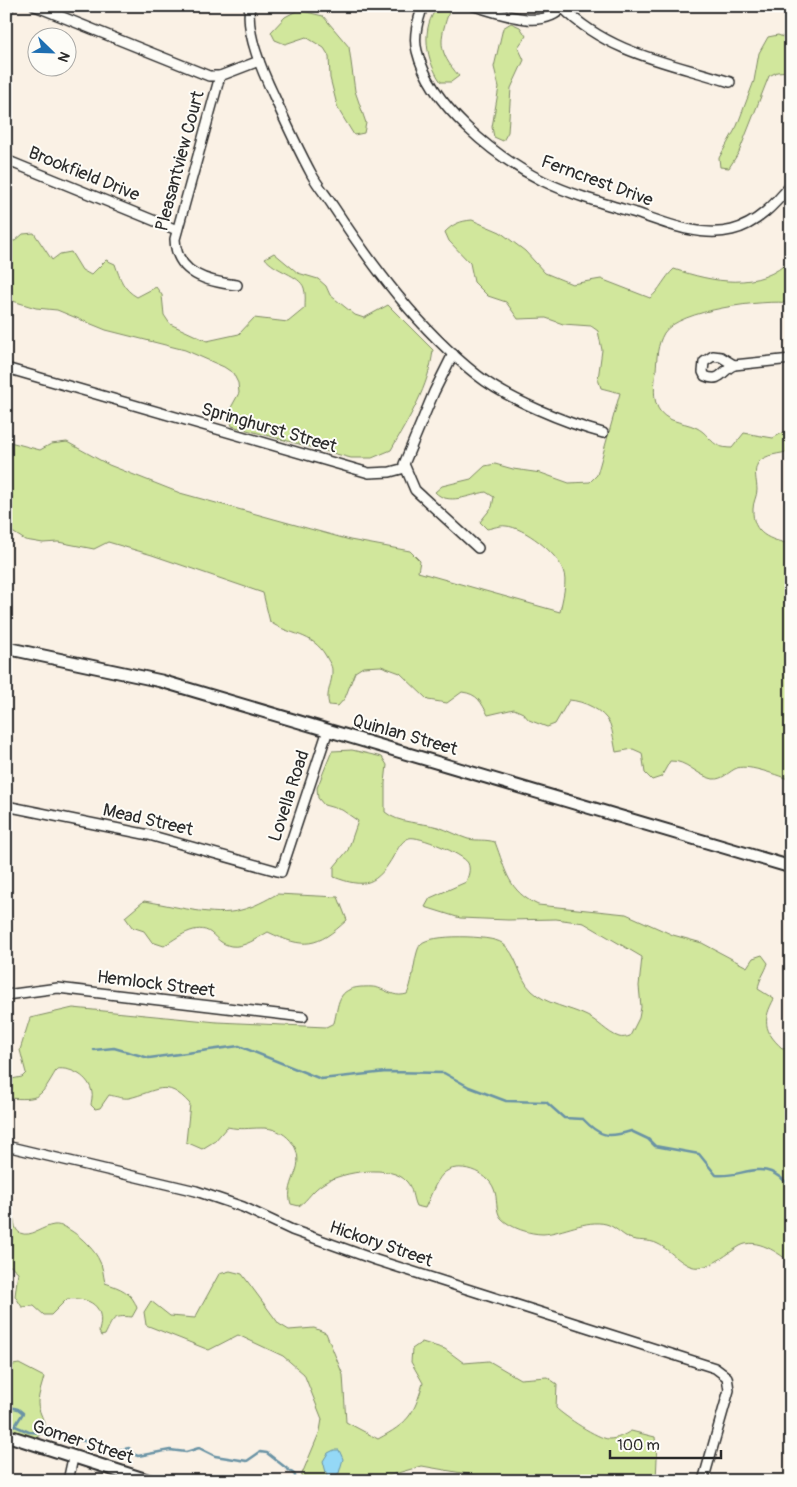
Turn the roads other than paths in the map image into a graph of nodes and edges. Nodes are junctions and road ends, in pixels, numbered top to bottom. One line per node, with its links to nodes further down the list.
1 (10, 6): 7 (street)
2 (35, 6): 9 (street)
3 (250, 6): 8 (street)
4 (423, 6): 12 (street, Ferncrest Drive)
5 (474, 6): 6 (street)
6 (563, 7): 10 (street)
7 (6, 15)
8 (259, 61): 9 (street, Pleasantview Court); 15 (street)
9 (220, 76): 13 (street, Pleasantview Court)
10 (730, 82)
11 (6, 160): 13 (street, Brookfield Drive)
12 (791, 184)
13 (177, 230): 14 (street, Pleasantview Court)
14 (237, 285)
15 (453, 354): 19 (street); 20 (street)
16 (791, 359): 17 (street)
17 (734, 365)
18 (6, 368): 20 (street, Springhurst Street)
19 (603, 434)
20 (405, 468): 21 (street)
21 (478, 548)
22 (6, 648): 23 (street, Quinlan Street)
23 (328, 730): 25 (street, Quinlan Street); 26 (street, Lovella Road)
24 (6, 806): 26 (street, Mead Street)
25 (791, 867)
26 (282, 872)
27 (6, 995): 28 (street, Hemlock Street)
28 (303, 1017)
29 (6, 1146): 34 (street, Hickory Street)
30 (6, 1435): 31 (street, Gomer Street)
31 (73, 1458): 32 (street); 33 (street, Gomer Street)
32 (68, 1481)
33 (150, 1481)
34 (703, 1481)

